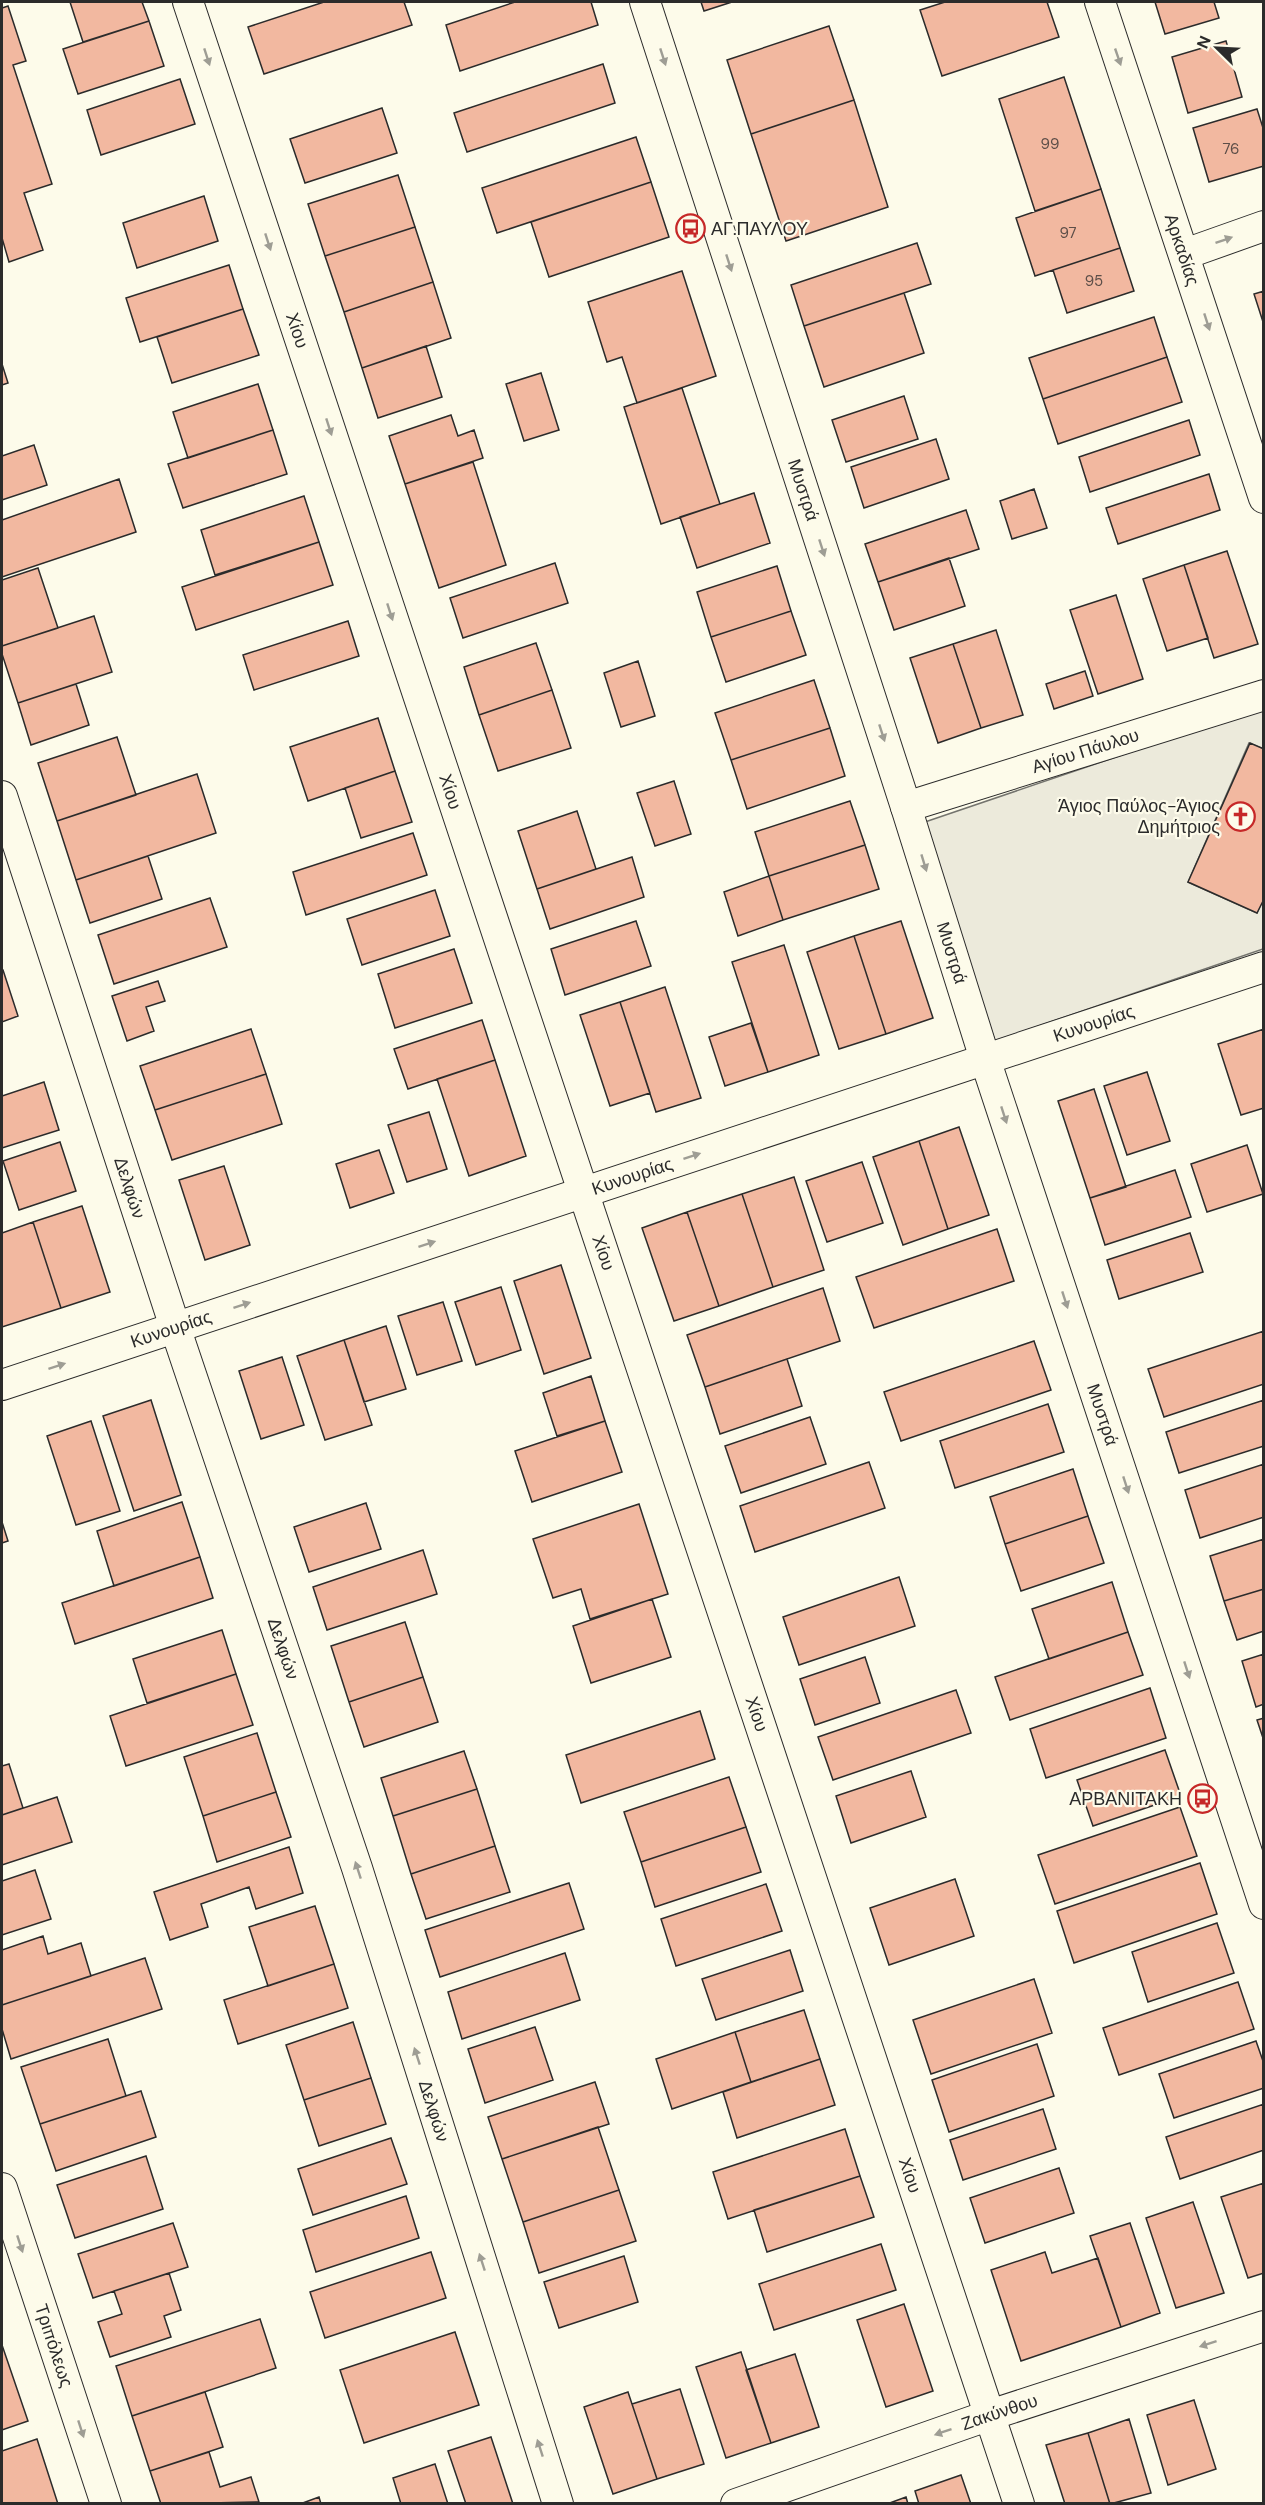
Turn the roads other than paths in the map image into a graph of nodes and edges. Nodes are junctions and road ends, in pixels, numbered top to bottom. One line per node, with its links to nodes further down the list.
1 (188, 2): 12 (street, Χίου, one-way to 12)
2 (645, 2): 9 (street, Μυστρά, one-way to 9)
3 (1100, 2): 5 (street, Αρκαδίας, one-way to 5)
4 (1263, 226): 5 (street, one-way to 4)
5 (1185, 254): 6 (street, Αρκαδίας, one-way to 6)
6 (1263, 498)
7 (1263, 695): 9 (street, Αγίου Πάυλου)
8 (2, 796): 13 (street, Δελφών)
9 (906, 807): 11 (street, Μυστρά, one-way to 11)
10 (1263, 967): 11 (street, Κυνουρίας)
11 (985, 1059): 12 (street, Κυνουρίας, one-way to 11); 15 (street, Μυστρά, one-way to 15)
12 (583, 1193): 13 (street, Κυνουρίας, one-way to 12); 18 (street, Χίου)
13 (175, 1327): 14 (street, Κυνουρίας, one-way to 13); 20 (street, Δελφών, one-way to 13)
14 (2, 1385)
15 (1263, 1904)
16 (2, 2188): 19 (street, Τριπόλεως, one-way to 19)
17 (1263, 2326): 18 (street, Ζακύνθου, one-way to 18)
18 (990, 2415): 21 (street, Ζακύνθου, one-way to 21); 22 (street, Χίου)
19 (106, 2504)
20 (558, 2504)
21 (736, 2504)
22 (1019, 2504)

